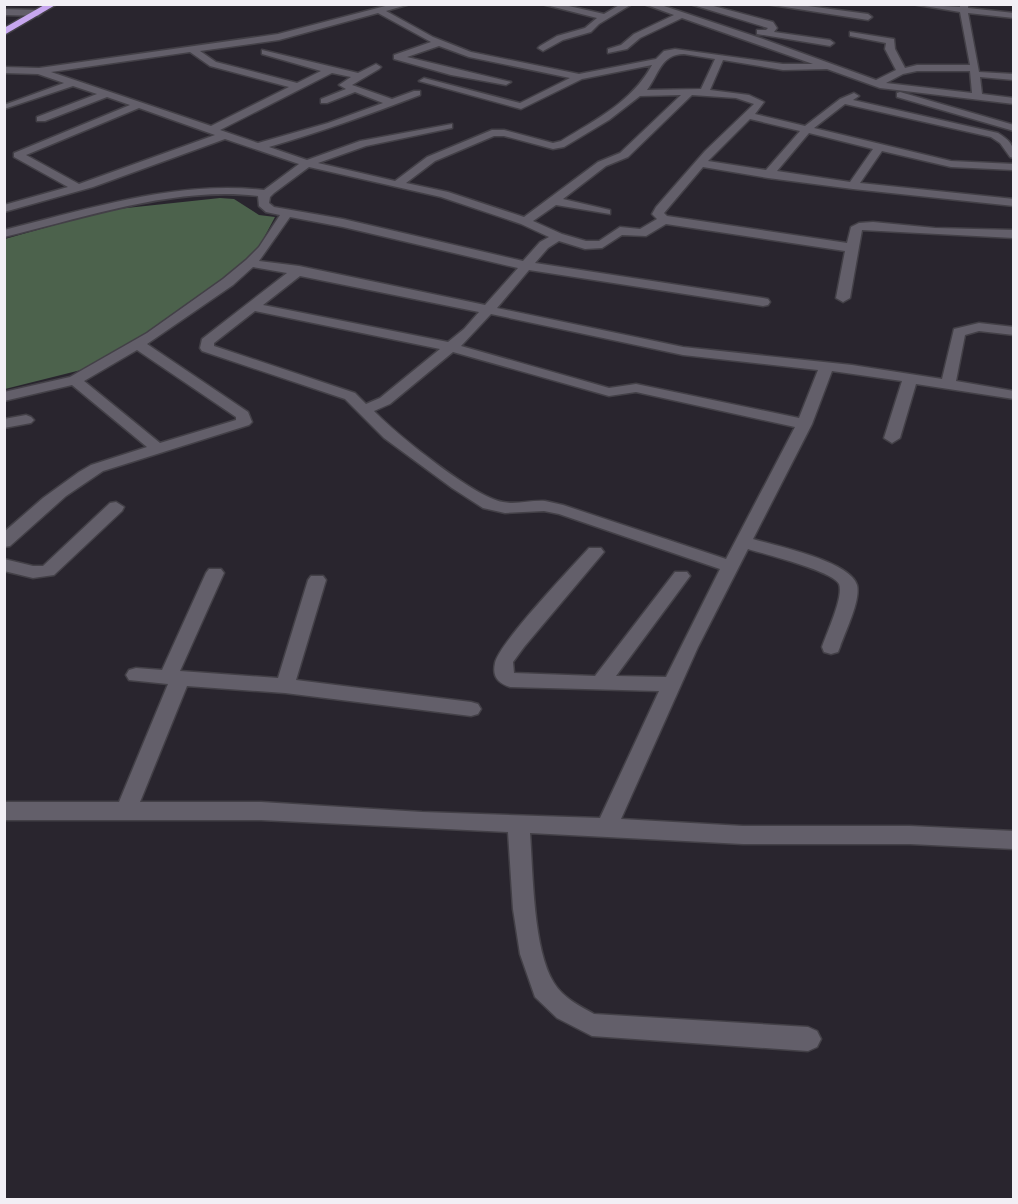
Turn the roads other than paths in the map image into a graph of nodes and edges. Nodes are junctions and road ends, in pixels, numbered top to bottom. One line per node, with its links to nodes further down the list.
1 (53, 4): 12 (highway)
2 (406, 4): 14 (street)
3 (546, 4): 19 (street)
4 (628, 4): 19 (street)
5 (648, 4): 13 (street)
6 (678, 4): 13 (street)
7 (694, 4): 24 (street)
8 (770, 4): 20 (street)
9 (872, 4): 20 (street)
10 (916, 4): 11 (street)
11 (964, 8): 18 (street); 43 (street)
12 (40, 9): 16 (highway); 23 (highway)
13 (666, 10): 17 (street)
14 (380, 11): 29 (street); 31 (street)
15 (4, 12): 16 (street)
16 (26, 13): 22 (highway)
17 (682, 15): 21 (street); 32 (street)
18 (1014, 16)
19 (606, 17): 30 (street)
20 (868, 17): 26 (street)
21 (708, 24): 24 (street); 34 (street)
22 (4, 25)
23 (4, 32)
24 (768, 33): 27 (street)
25 (817, 33): 27 (street)
26 (853, 34): 28 (street); 44 (street)
27 (808, 39): 28 (street)
28 (837, 41): 34 (street)
29 (438, 43): 42 (street); 46 (street)
30 (543, 48)
31 (191, 49): 41 (street); 52 (street)
32 (611, 51)
33 (265, 52): 40 (street)
34 (800, 55): 37 (street)
35 (720, 57): 36 (street); 37 (street); 58 (street)
36 (660, 61): 46 (street); 57 (street)
37 (826, 66): 51 (street)
38 (376, 67): 45 (street)
39 (4, 70): 41 (street)
40 (331, 70): 45 (street); 52 (street)
41 (39, 71): 50 (street)
42 (447, 71): 48 (street); 49 (street)
43 (974, 71): 44 (street); 47 (street); 60 (street)
44 (900, 72): 51 (street)
45 (359, 76): 54 (street)
46 (579, 77): 48 (street)
47 (1014, 77)
48 (424, 81): 53 (street)
49 (506, 82)
50 (72, 83): 59 (street); 66 (street)
51 (882, 85): 60 (street); 62 (street); 70 (street)
52 (299, 87): 71 (street)
53 (405, 88)
54 (354, 89): 61 (street); 64 (street)
55 (690, 92): 57 (street); 58 (street); 88 (street)
56 (417, 93): 64 (street)
57 (637, 93): 83 (street)
58 (704, 93): 67 (street)
59 (106, 94): 65 (street); 68 (street)
60 (977, 96): 63 (street)
61 (324, 101)
62 (843, 101): 72 (street); 77 (street)
63 (1014, 101)
64 (393, 103): 74 (street)
65 (138, 105): 71 (street); 76 (street)
66 (7, 107)
67 (747, 116): 72 (street); 79 (street)
68 (41, 119)
69 (448, 126): 80 (street)
70 (1014, 128)
71 (212, 130): 73 (street)
72 (805, 130): 75 (street); 82 (street)
73 (225, 135): 74 (street); 86 (street)
74 (258, 147): 80 (street)
75 (879, 148): 84 (street); 85 (street)
76 (19, 153): 78 (street); 86 (street)
77 (1014, 155)
78 (6, 156)
79 (701, 163): 82 (street); 94 (street)
80 (308, 164): 83 (street); 87 (street)
81 (1014, 167): 84 (street)
82 (768, 175): 85 (street)
83 (399, 183): 93 (street)
84 (972, 183): 85 (street); 89 (street)
85 (853, 186)
86 (77, 188): 90 (street)
87 (267, 194): 92 (street); 95 (street)
88 (554, 201): 91 (street); 93 (street)
89 (1014, 202)
90 (4, 209)
91 (606, 212)
92 (287, 213): 99 (street); 100 (street)
93 (525, 220): 97 (street)
94 (663, 220): 97 (street); 98 (street)
95 (4, 234)
96 (1014, 234): 98 (street)
97 (558, 237): 100 (street)
98 (852, 248): 102 (street)
99 (250, 263): 101 (street); 107 (street)
100 (527, 266): 103 (street); 105 (street)
101 (299, 270): 104 (street); 105 (street)
102 (843, 298)
103 (763, 302)
104 (255, 307): 108 (street); 115 (street)
105 (489, 312): 108 (street); 109 (street)
106 (1014, 331): 112 (street)
107 (139, 345): 111 (street); 120 (street)
108 (450, 347): 115 (street); 118 (street)
109 (826, 367): 110 (street); 118 (street)
110 (910, 378): 112 (street); 119 (street)
111 (75, 380): 114 (street); 120 (street)
112 (948, 384): 113 (street)
113 (1014, 395)
114 (4, 397)
115 (365, 410): 126 (street)
116 (26, 420): 117 (street)
117 (4, 424)
118 (804, 424): 123 (street)
119 (892, 438)
120 (156, 448): 122 (street)
121 (116, 507): 125 (street)
122 (4, 542)
123 (745, 542): 126 (street); 130 (street)
124 (595, 552): 133 (street)
125 (4, 565)
126 (732, 567): 134 (street)
127 (214, 573): 132 (street)
128 (681, 576): 133 (street)
129 (317, 580): 135 (street)
130 (831, 647)
131 (136, 675): 132 (street)
132 (174, 678): 135 (street); 138 (street)
133 (600, 683): 134 (street)
134 (672, 684): 140 (street)
135 (285, 686): 136 (street)
136 (471, 709)
137 (4, 811): 138 (street)
138 (126, 811): 139 (street)
139 (518, 824): 140 (street); 142 (street)
140 (607, 827): 141 (street)
141 (1014, 840)
142 (808, 1039)

